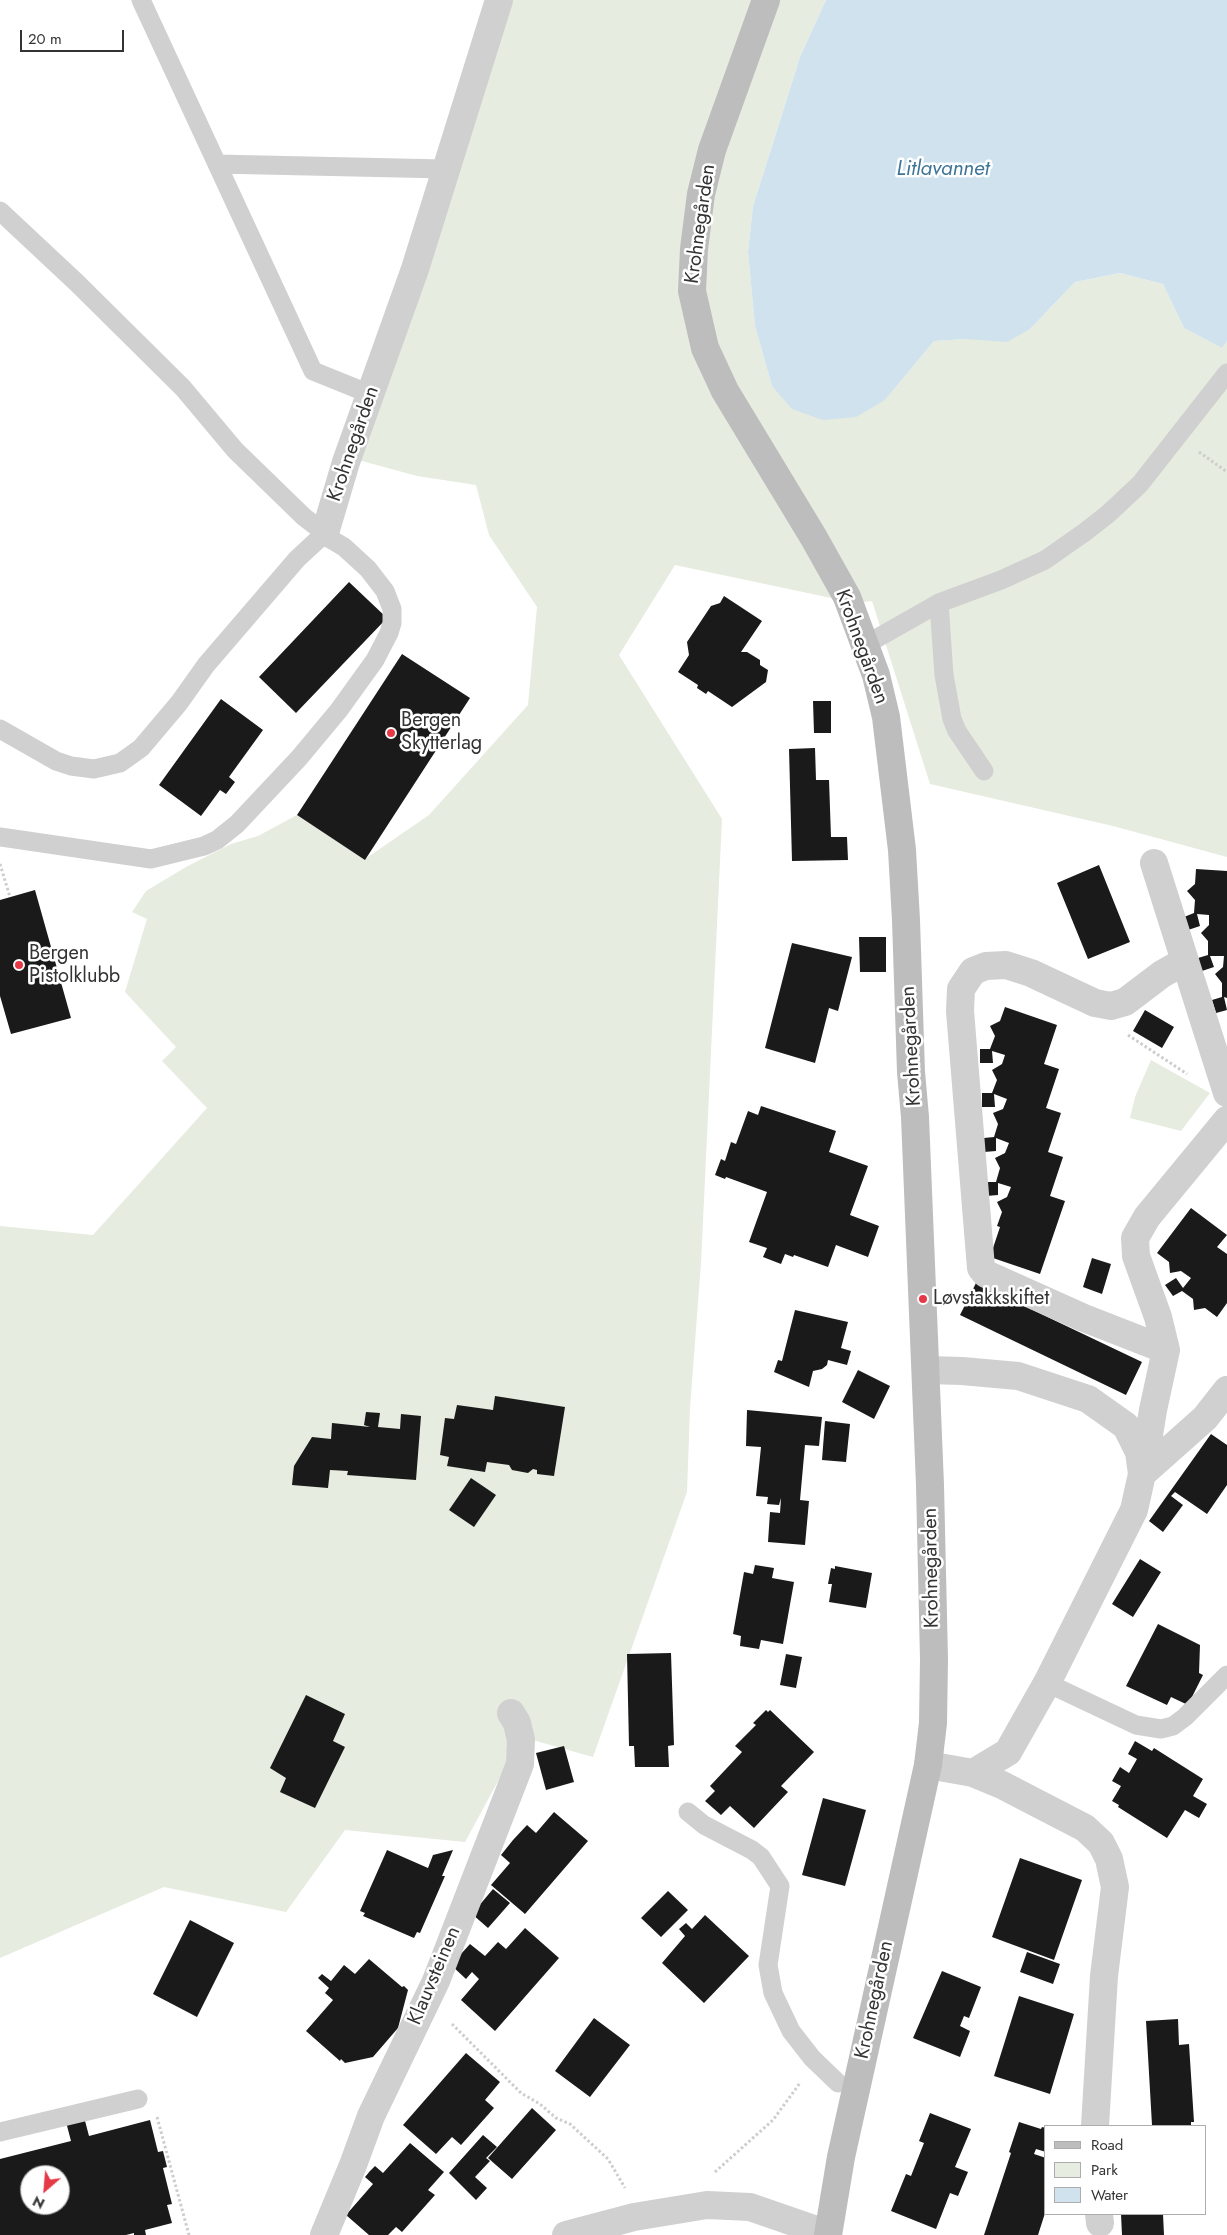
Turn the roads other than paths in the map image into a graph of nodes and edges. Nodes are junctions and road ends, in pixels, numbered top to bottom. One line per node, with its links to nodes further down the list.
1 (141, 0): 4 (lane)
2 (499, 0): 5 (street, Krohnegården)
3 (766, 0): 11 (main road, Krohnegården)
4 (217, 164): 5 (lane); 8 (lane)
5 (445, 169): 8 (street, Krohnegården)
6 (0, 212): 9 (lane)
7 (1227, 373): 10 (lane)
8 (370, 394): 9 (street, Krohnegården)
9 (325, 533): 12 (lane); 14 (lane)
10 (939, 603): 11 (lane); 13 (lane)
11 (865, 645): 20 (main road, Krohnegården)
12 (0, 729)
13 (984, 771)
14 (0, 837)
15 (1154, 863): 16 (street)
16 (1186, 961): 17 (street); 19 (street)
17 (1227, 1092)
18 (1227, 1120): 19 (street)
19 (1166, 1350): 22 (street)
20 (927, 1370): 22 (street); 26 (main road, Krohnegården)
21 (1227, 1390): 22 (street)
22 (1142, 1474): 24 (street)
23 (1227, 1676): 24 (lane)
24 (1047, 1683): 27 (street)
25 (511, 1713): 34 (street, Klauvsteinen)
26 (928, 1765): 27 (street); 33 (main road, Krohnegården)
27 (973, 1773): 31 (street)
28 (688, 1812): 29 (lane, Krohnegården)
29 (838, 2083)
30 (138, 2099): 32 (lane)
31 (1095, 2125)
32 (0, 2132)
33 (828, 2234): 35 (street)
34 (324, 2235)
35 (566, 2235)

